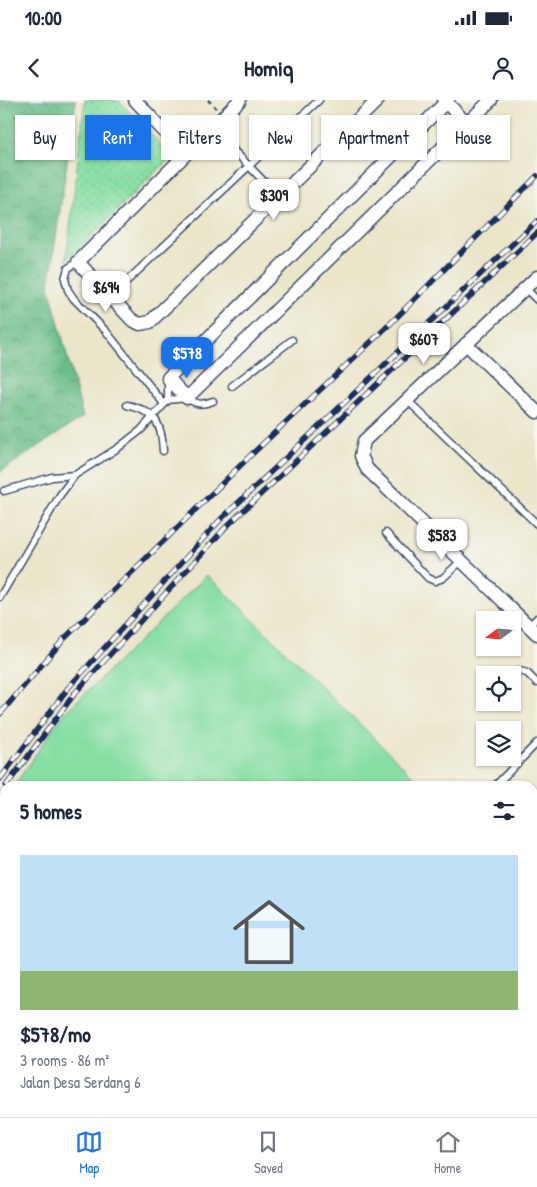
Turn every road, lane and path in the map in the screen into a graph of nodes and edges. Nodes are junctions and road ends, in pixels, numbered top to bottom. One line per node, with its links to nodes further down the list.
1 (135, 100): 10 (street)
2 (240, 100): 7 (street)
3 (319, 100): 14 (lane)
4 (378, 100): 15 (street)
5 (491, 100): 9 (street)
6 (446, 101): 8 (street); 23 (street)
7 (225, 115)
8 (458, 115)
9 (475, 115)
10 (161, 128)
11 (437, 152): 25 (street)
12 (239, 156): 14 (lane)
13 (179, 160): 16 (street)
14 (248, 166): 15 (lane); 19 (lane)
15 (279, 198): 19 (street)
16 (78, 262): 19 (street); 28 (lane)
17 (537, 277): 18 (street)
18 (525, 288): 20 (lane); 22 (street)
19 (110, 297)
20 (537, 300)
21 (292, 340): 24 (lane)
22 (466, 344): 26 (street); 30 (street)
23 (168, 378): 25 (street); 28 (lane)
24 (232, 386)
25 (186, 398): 27 (lane); 28 (lane)
26 (407, 400): 35 (lane); 37 (street)
27 (213, 401)
28 (166, 402): 31 (lane)
29 (126, 405): 31 (lane)
30 (537, 412)
31 (153, 418): 32 (lane); 33 (lane)
32 (163, 451)
33 (75, 475): 34 (lane); 38 (lane)
34 (4, 491)
35 (537, 524)
36 (386, 533): 37 (lane)
37 (461, 561): 39 (street)
38 (0, 597)
39 (534, 626)
40 (521, 671): 41 (lane)
41 (537, 683)
42 (537, 743): 43 (lane)
43 (500, 781)

